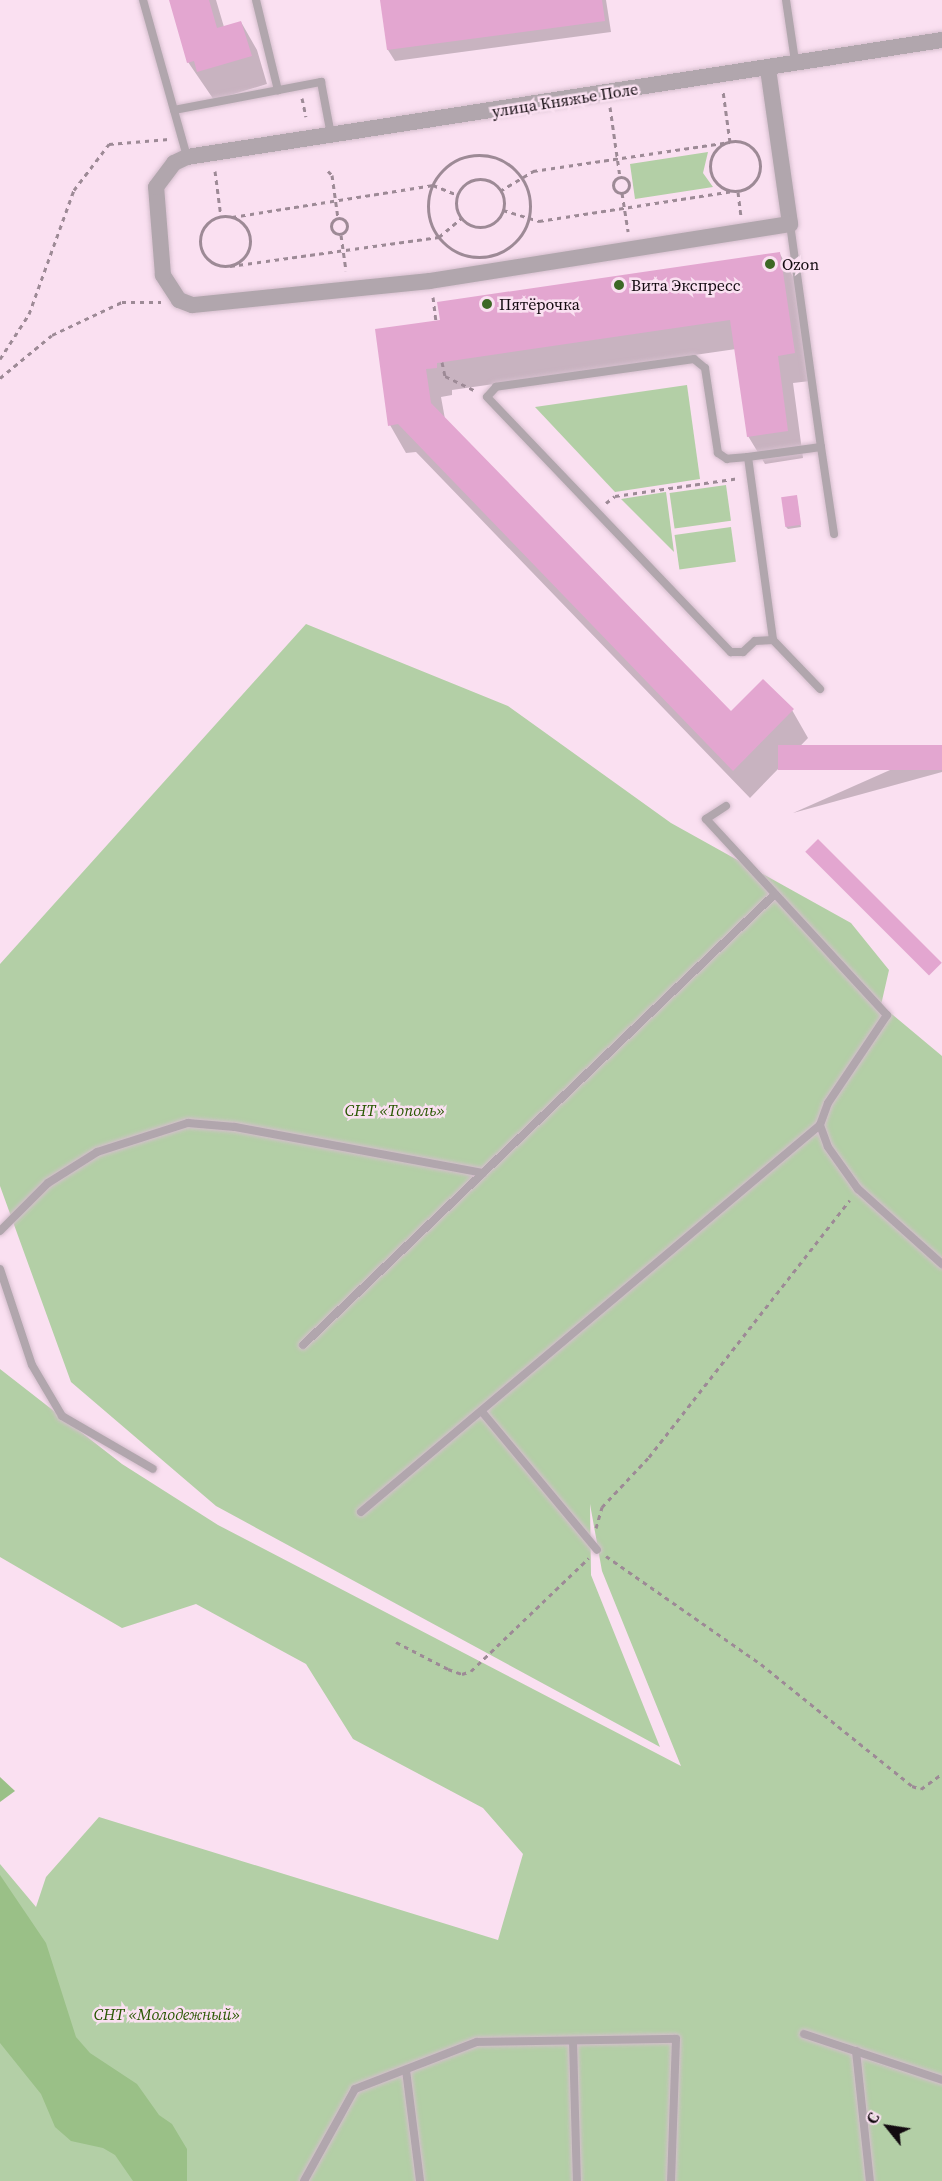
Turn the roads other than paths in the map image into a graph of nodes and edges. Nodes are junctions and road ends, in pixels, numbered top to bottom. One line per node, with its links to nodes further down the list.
1 (142, 0): 8 (lane)
2 (256, 0): 7 (lane)
3 (786, 0): 5 (lane)
4 (942, 40): 5 (street, улица Княжье Поле)
5 (795, 61): 6 (street, улица Княжье Поле)
6 (768, 69): 9 (street, улица Княжье Поле); 11 (street)
7 (278, 90): 8 (lane); 9 (lane)
8 (174, 110): 10 (lane)
9 (331, 135): 10 (street, улица Княжье Поле)
10 (187, 157): 11 (street)
11 (790, 224): 12 (lane)
12 (821, 447): 13 (lane); 14 (lane)
13 (748, 456): 15 (lane); 15 (lane)
14 (834, 534)
15 (773, 640): 16 (lane)
16 (820, 689)
17 (726, 806): 18 (lane)
18 (775, 894): 19 (lane); 20 (lane)
19 (820, 1125): 22 (lane); 25 (lane)
20 (483, 1173): 21 (lane); 24 (lane)
21 (0, 1231)
22 (942, 1264)
23 (0, 1269): 26 (lane)
24 (303, 1345)
25 (483, 1413): 27 (lane); 28 (lane)
26 (153, 1469)
27 (361, 1512)
28 (597, 1550)
29 (804, 2034): 31 (lane)
30 (573, 2041): 32 (lane); 36 (lane); 37 (lane)
31 (856, 2051): 33 (lane); 38 (lane)
32 (406, 2070): 34 (lane); 35 (lane)
33 (942, 2080)
34 (304, 2181)
35 (420, 2181)
36 (577, 2181)
37 (671, 2181)
38 (870, 2181)

